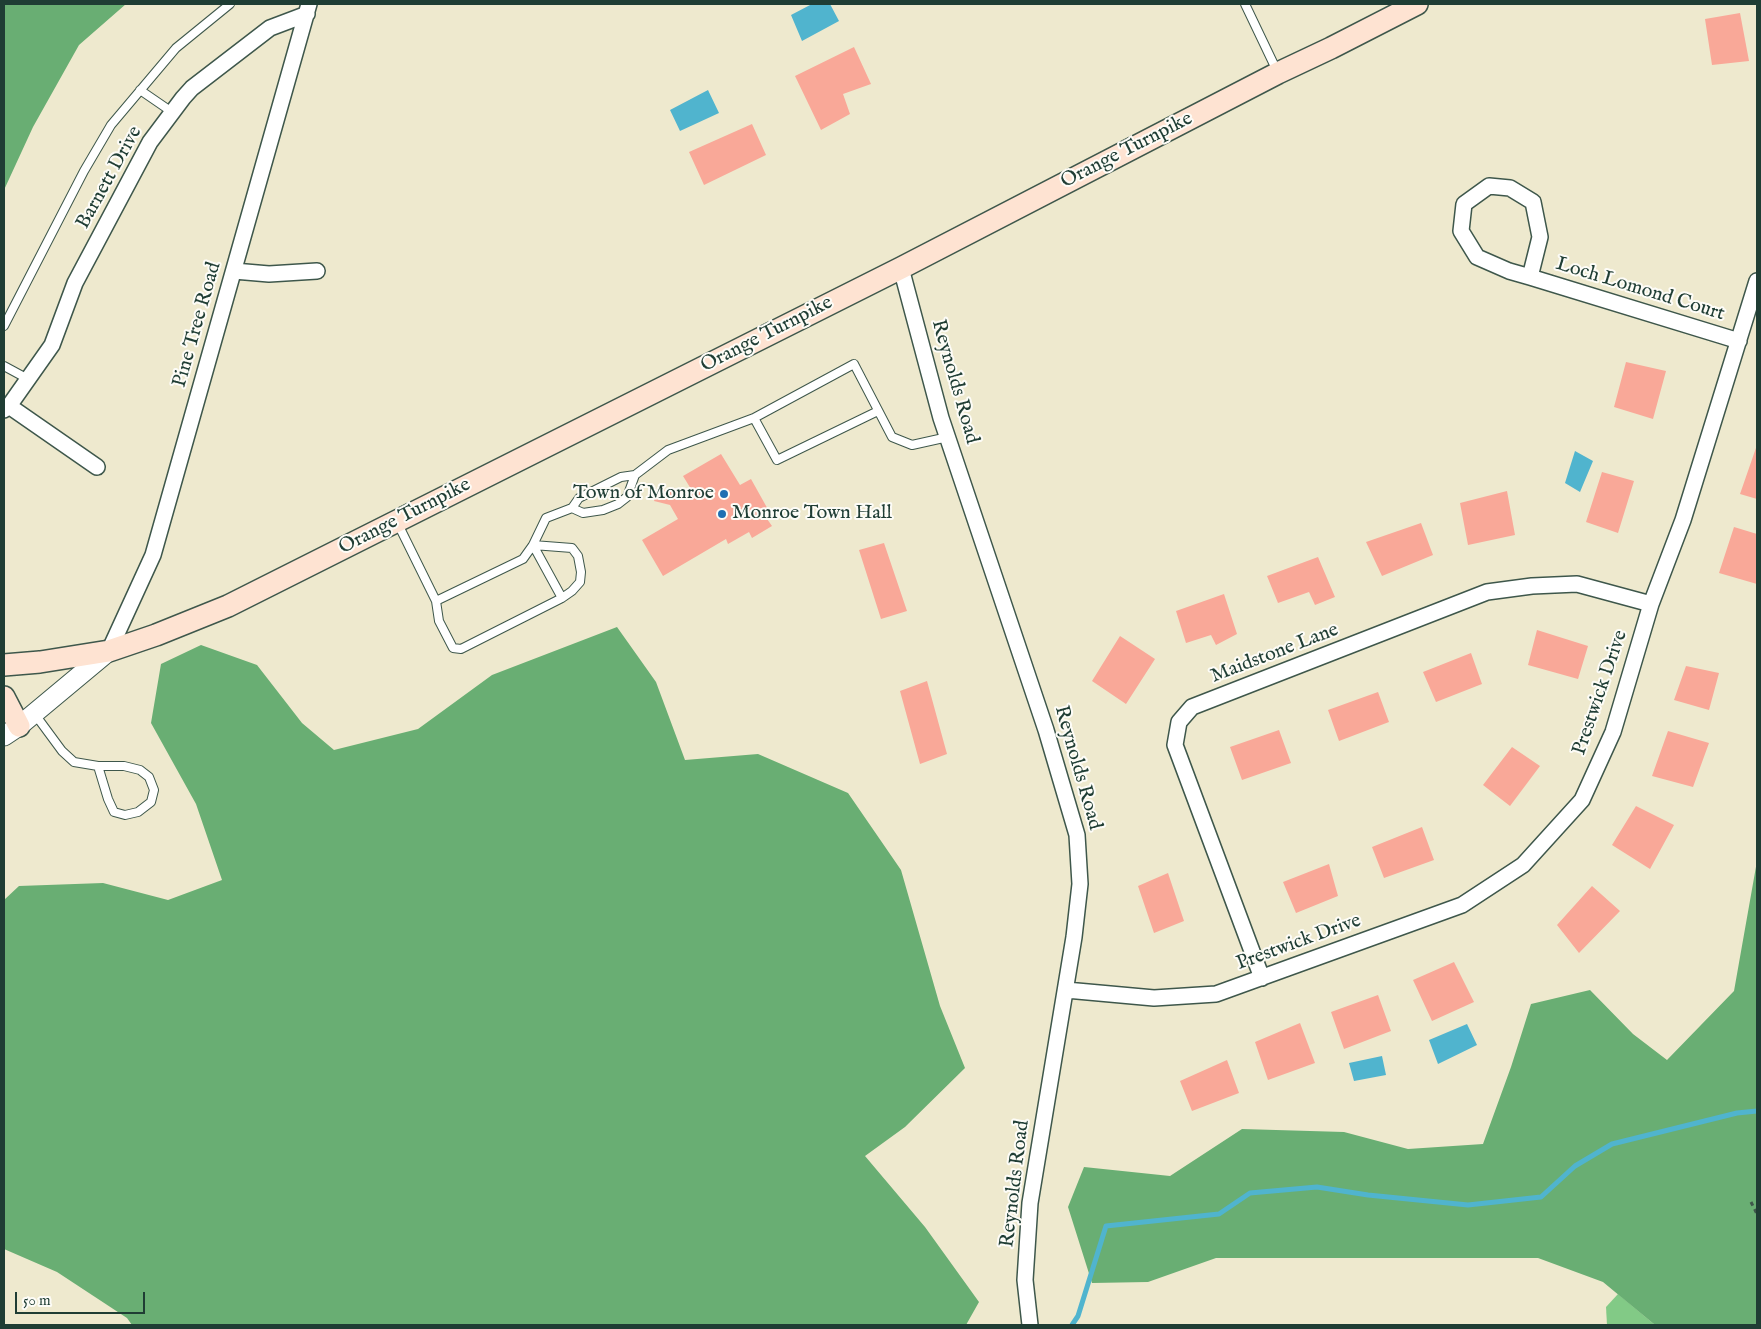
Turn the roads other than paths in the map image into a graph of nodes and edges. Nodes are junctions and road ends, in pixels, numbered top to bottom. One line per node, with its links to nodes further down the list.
1 (230, 4): 6 (lane)
2 (1245, 4): 5 (lane)
3 (1417, 4): 5 (main road, Orange Turnpike)
4 (308, 9): 7 (street, Barnett Drive); 9 (street, Pine Tree Road)
5 (1278, 72): 8 (main road, Orange Turnpike)
6 (140, 90): 7 (lane); 13 (lane)
7 (172, 112): 16 (street, Barnett Drive)
8 (902, 268): 20 (street, Reynolds Road); 24 (main road, Orange Turnpike)
9 (234, 271): 10 (street); 29 (street, Pine Tree Road)
10 (317, 271)
11 (1530, 277): 11 (street, Loch Lomond Court); 14 (street, Loch Lomond Court)
12 (1757, 281): 14 (street, Prestwick Drive)
13 (4, 326)
14 (1739, 341): 28 (street, Prestwick Drive)
15 (4, 366): 16 (lane)
16 (28, 379): 17 (street, Barnett Drive)
17 (7, 408): 21 (street)
18 (878, 411): 19 (lane); 19 (lane); 20 (lane)
19 (754, 418): 22 (lane)
20 (948, 437): 35 (street, Reynolds Road)
21 (97, 467)
22 (635, 475): 23 (lane); 23 (lane)
23 (572, 508): 25 (lane)
24 (396, 521): 27 (lane); 29 (main road, Orange Turnpike)
25 (533, 545): 26 (lane); 26 (lane); 27 (lane)
26 (562, 598): 27 (lane)
27 (436, 601)
28 (1652, 604): 34 (street, Prestwick Drive); 34 (street, Maidstone Lane)
29 (109, 651): 30 (main road, Orange Turnpike); 32 (street)
30 (4, 665)
31 (4, 697): 32 (main road)
32 (19, 725): 33 (lane)
33 (98, 766): 33 (lane)
34 (1262, 978): 35 (street, Prestwick Drive)
35 (1066, 990): 36 (street, Reynolds Road)
36 (1030, 1325)

